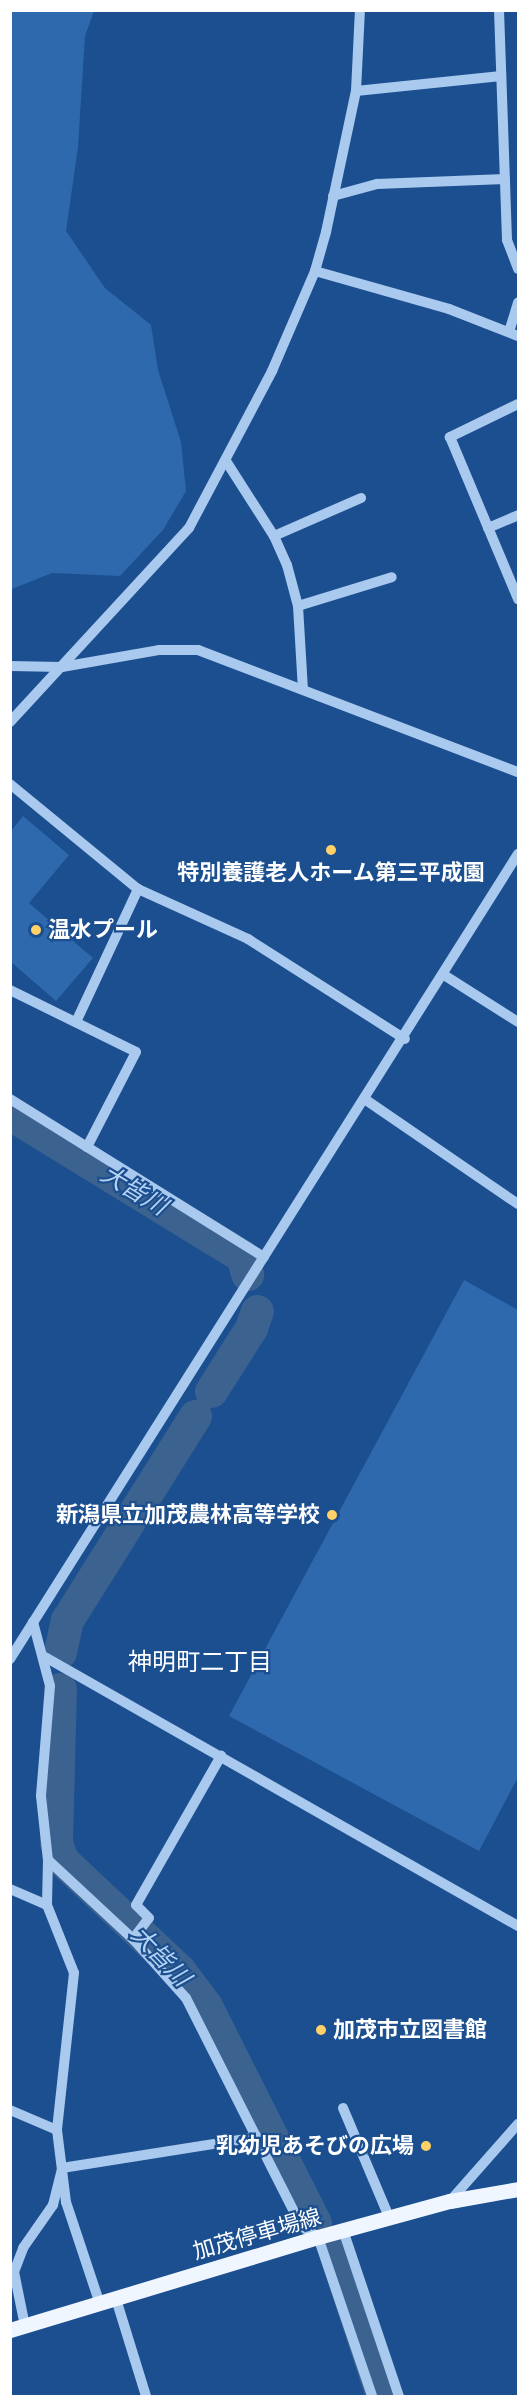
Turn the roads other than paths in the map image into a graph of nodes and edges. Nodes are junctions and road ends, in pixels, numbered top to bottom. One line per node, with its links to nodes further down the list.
1 (360, 10): 4 (street)
2 (499, 10): 3 (street)
3 (501, 76): 4 (street); 5 (street)
4 (356, 91): 6 (street)
5 (505, 179): 6 (street); 7 (street)
6 (333, 196): 8 (street)
7 (519, 269)
8 (315, 271): 10 (street); 12 (street)
9 (519, 302): 10 (street)
10 (514, 334)
11 (519, 404): 15 (street)
12 (225, 461): 16 (street); 21 (street)
13 (361, 498): 16 (street)
14 (519, 515): 15 (street)
15 (489, 528): 18 (street)
16 (274, 536): 19 (street)
17 (392, 577): 19 (street)
18 (519, 599)
19 (298, 606): 22 (street)
20 (10, 666): 21 (street)
21 (62, 667): 22 (street); 23 (street)
22 (303, 690): 24 (street)
23 (10, 722)
24 (519, 772)
25 (10, 784): 27 (street)
26 (519, 854): 28 (street)
27 (138, 889): 30 (street); 32 (street)
28 (444, 975): 31 (street); 32 (street)
29 (10, 990): 30 (street)
30 (76, 1022): 35 (street)
31 (519, 1022)
32 (405, 1039): 34 (street)
33 (10, 1099): 35 (street)
34 (366, 1100): 36 (street); 37 (street)
35 (87, 1147): 37 (street)
36 (519, 1204)
37 (264, 1257): 38 (street)
38 (33, 1622): 39 (street); 40 (street)
39 (45, 1657): 41 (street); 42 (street)
40 (10, 1659)
41 (221, 1756): 45 (street); 46 (street)
42 (48, 1860): 44 (street); 46 (street)
43 (10, 1890): 44 (street)
44 (47, 1905): 50 (street)
45 (519, 1926)
46 (134, 1939): 51 (street)
47 (343, 2108): 55 (street)
48 (10, 2110): 50 (street)
49 (519, 2124): 54 (street)
50 (57, 2130): 52 (street)
51 (258, 2136): 52 (street); 57 (street)
52 (62, 2168): 59 (street); 60 (street)
53 (519, 2189): 54 (main road, 加茂停車場線)
54 (450, 2201): 55 (main road, 加茂停車場線)
55 (390, 2219): 56 (main road, 加茂停車場線)
56 (344, 2233): 57 (main road, 加茂停車場線); 63 (street)
57 (318, 2237): 58 (main road, 加茂停車場線); 62 (street)
58 (116, 2299): 59 (main road, 加茂停車場線); 61 (street)
59 (100, 2304): 60 (main road, 加茂停車場線)
60 (18, 2328)
61 (147, 2397)
62 (372, 2397)
63 (399, 2397)

